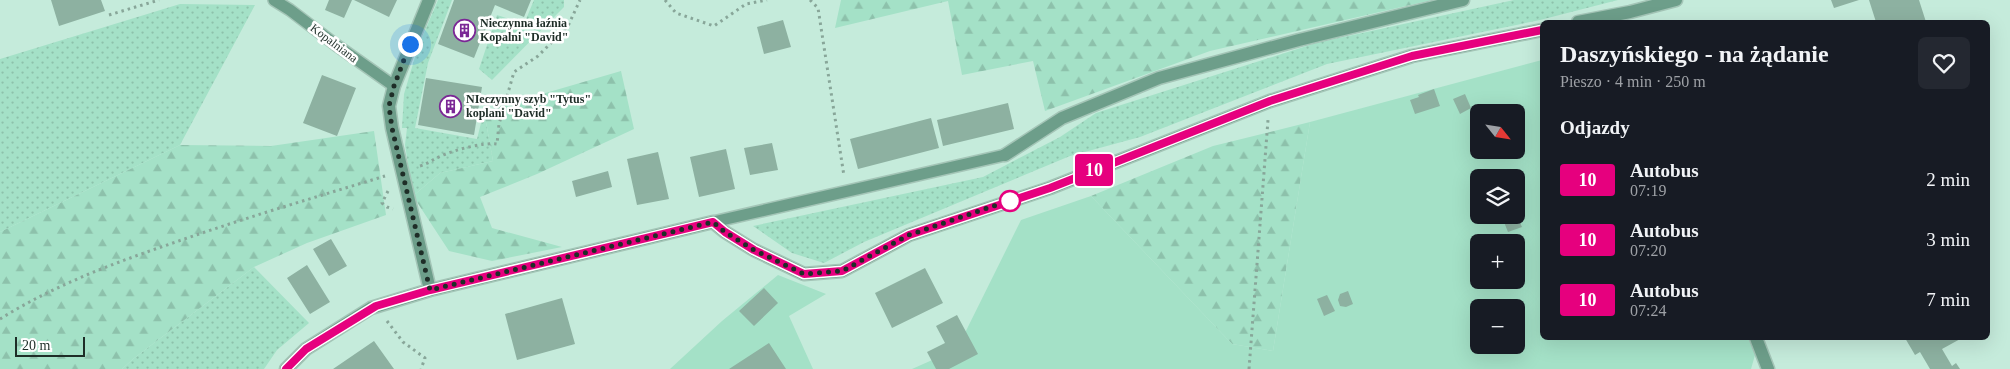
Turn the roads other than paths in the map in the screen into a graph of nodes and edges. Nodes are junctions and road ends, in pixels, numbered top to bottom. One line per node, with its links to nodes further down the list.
1 (274, 0): 8 (lane, Kopalniana)
2 (429, 0): 8 (street)
3 (1463, 0): 9 (street)
4 (1676, 0): 5 (street)
5 (1632, 17): 6 (street)
6 (1600, 20)
7 (1540, 30): 10 (street)
8 (394, 86): 11 (street)
9 (1005, 155): 10 (lane)
10 (713, 222): 11 (street)
11 (430, 290): 13 (street)
12 (1757, 340): 14 (street)
13 (286, 369)
14 (1768, 369)

